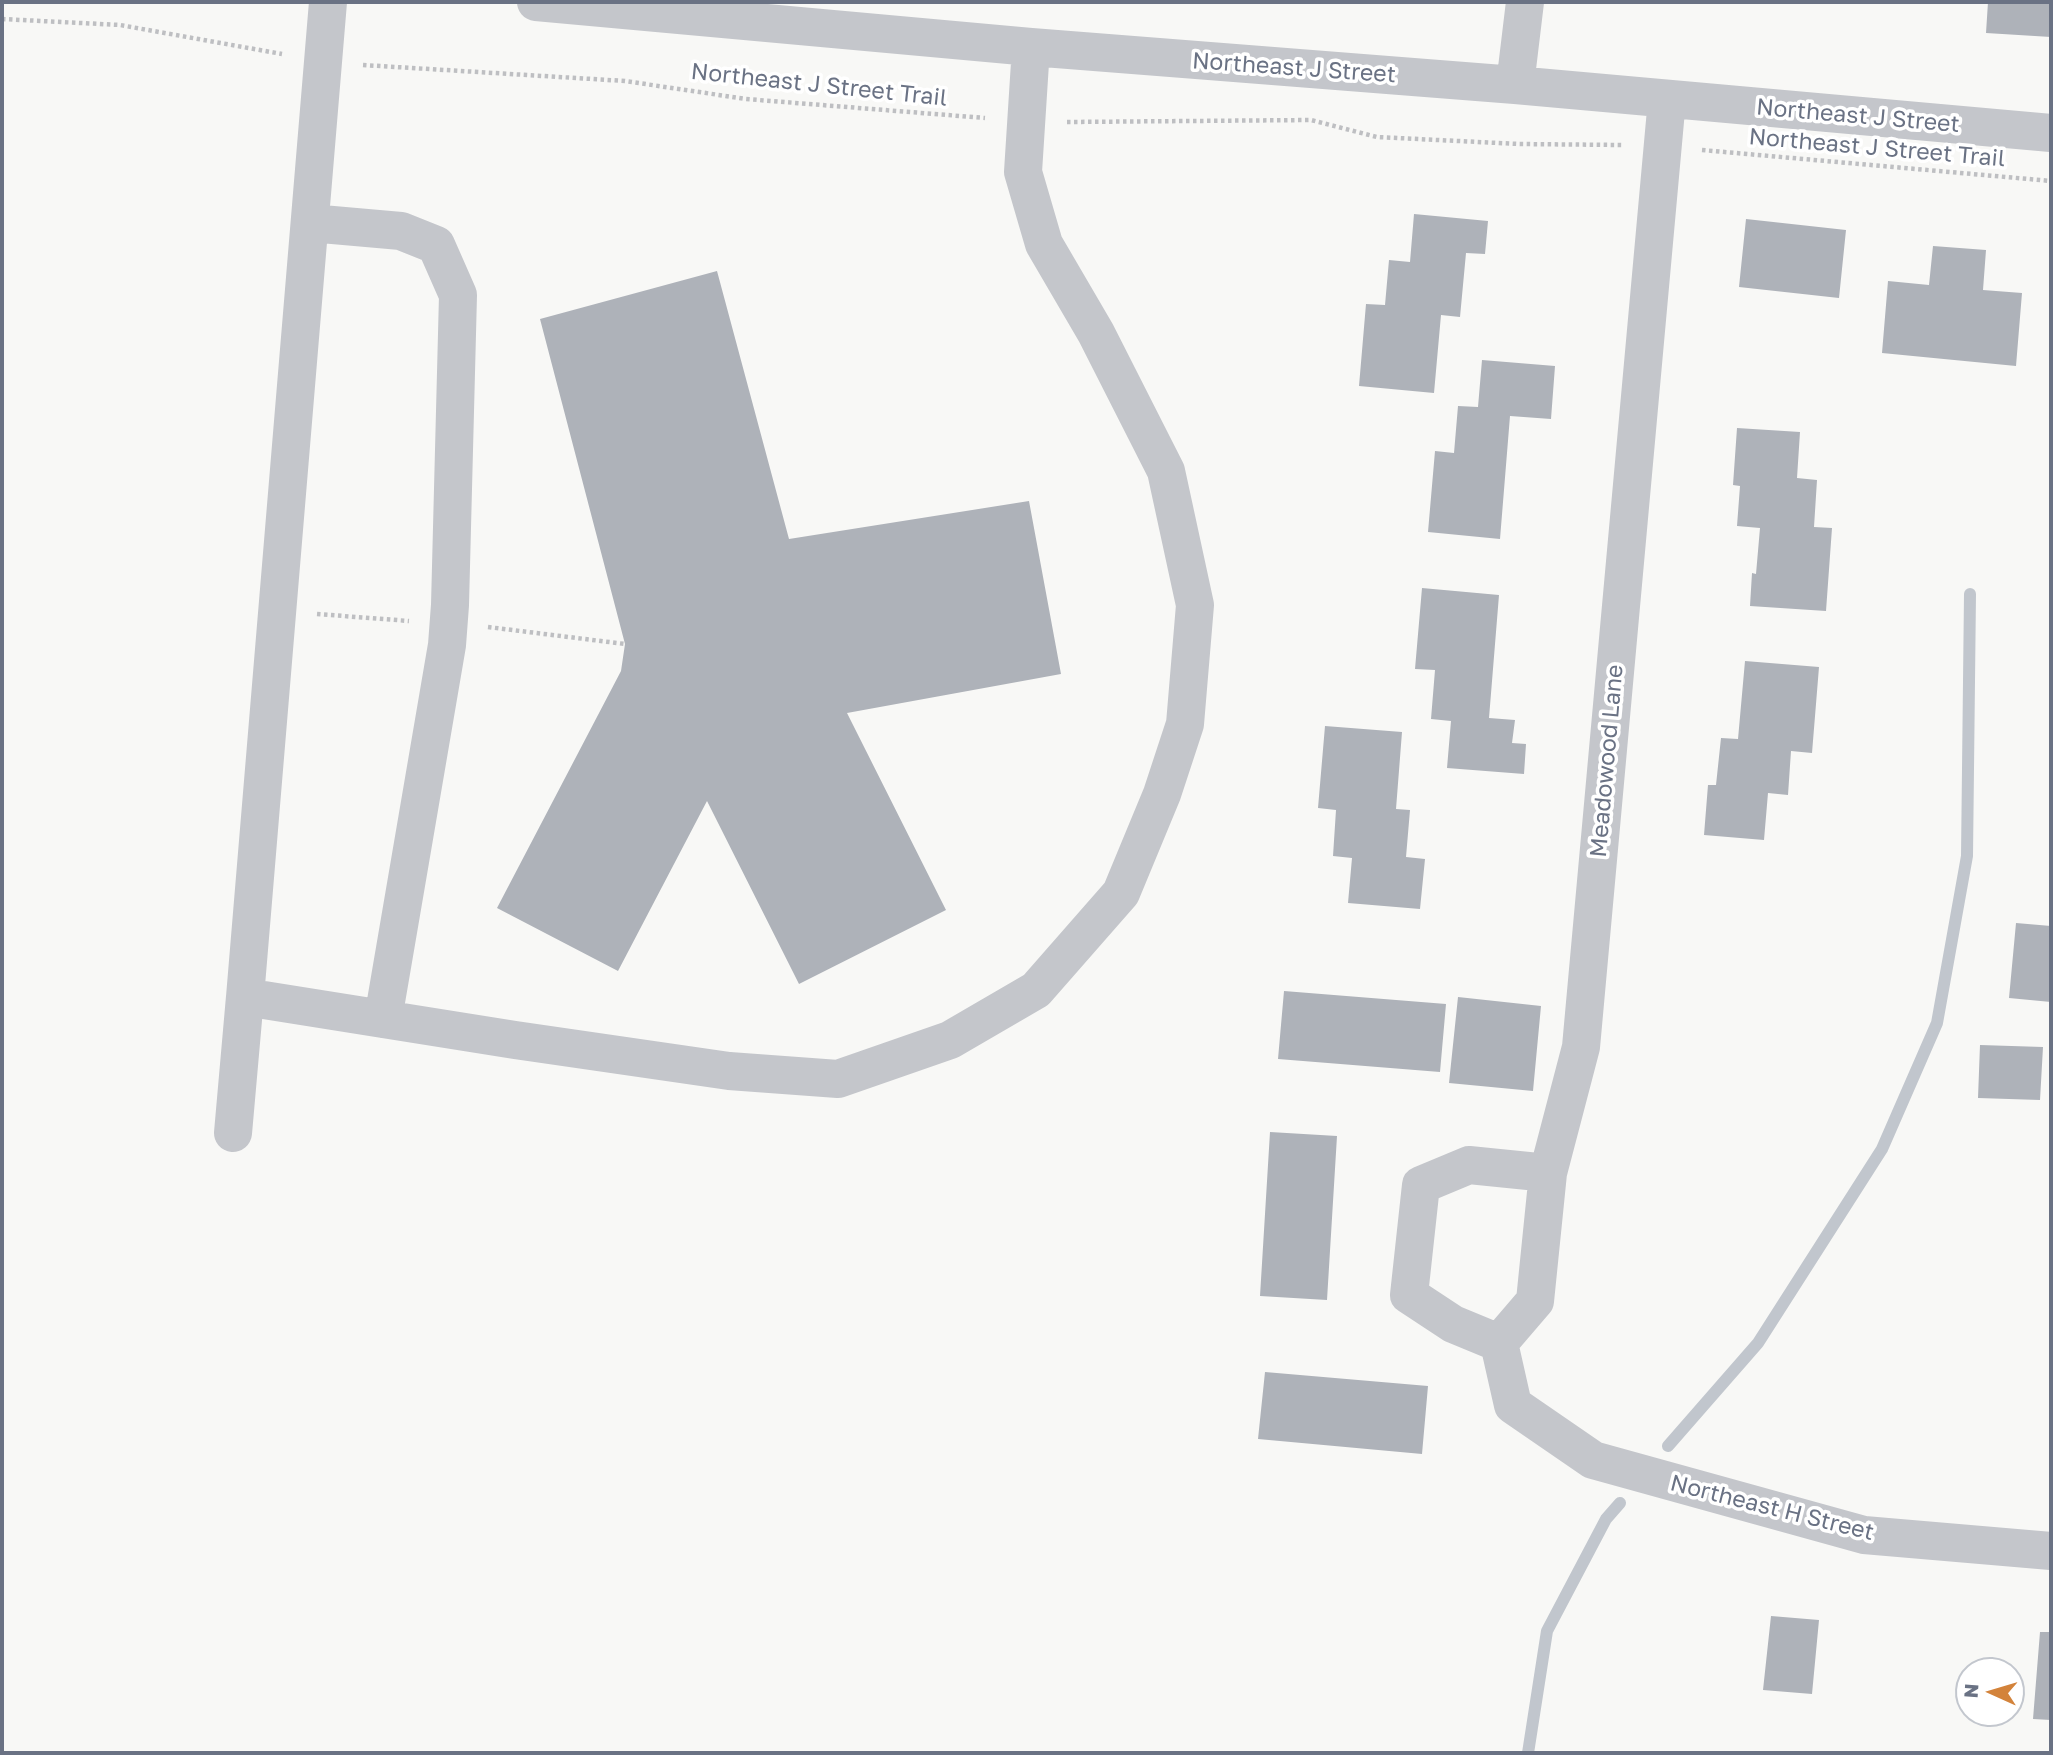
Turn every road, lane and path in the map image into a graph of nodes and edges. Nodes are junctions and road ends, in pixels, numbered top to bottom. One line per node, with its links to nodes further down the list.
1 (328, 2): 6 (street)
2 (536, 2): 5 (street, Northeast J Street)
3 (1525, 2): 7 (street)
4 (2, 19): 6 (path, Northeast J Street Trail)
5 (1031, 47): 7 (street, Northeast J Street); 9 (street)
6 (324, 60): 9 (path, Northeast J Street Trail); 14 (street)
7 (1515, 85): 8 (street, Northeast J Street)
8 (1667, 99): 10 (street, Northeast J Street); 21 (street, Meadowood Lane)
9 (1025, 121): 11 (path, Northeast J Street Trail); 19 (street)
10 (2051, 133)
11 (1634, 145)
12 (1700, 149): 13 (path, Northeast J Street Trail)
13 (2051, 181)
14 (310, 223): 15 (street); 16 (street)
15 (278, 611): 16 (path); 18 (street)
16 (449, 624): 17 (path); 19 (street)
17 (625, 645)
18 (246, 998): 19 (street); 20 (street)
19 (383, 1019)
20 (233, 1133)
21 (1548, 1173): 22 (street, Meadowood Lane); 22 (street)
22 (1499, 1343): 23 (street, Northeast H Street)
23 (2051, 1551)

